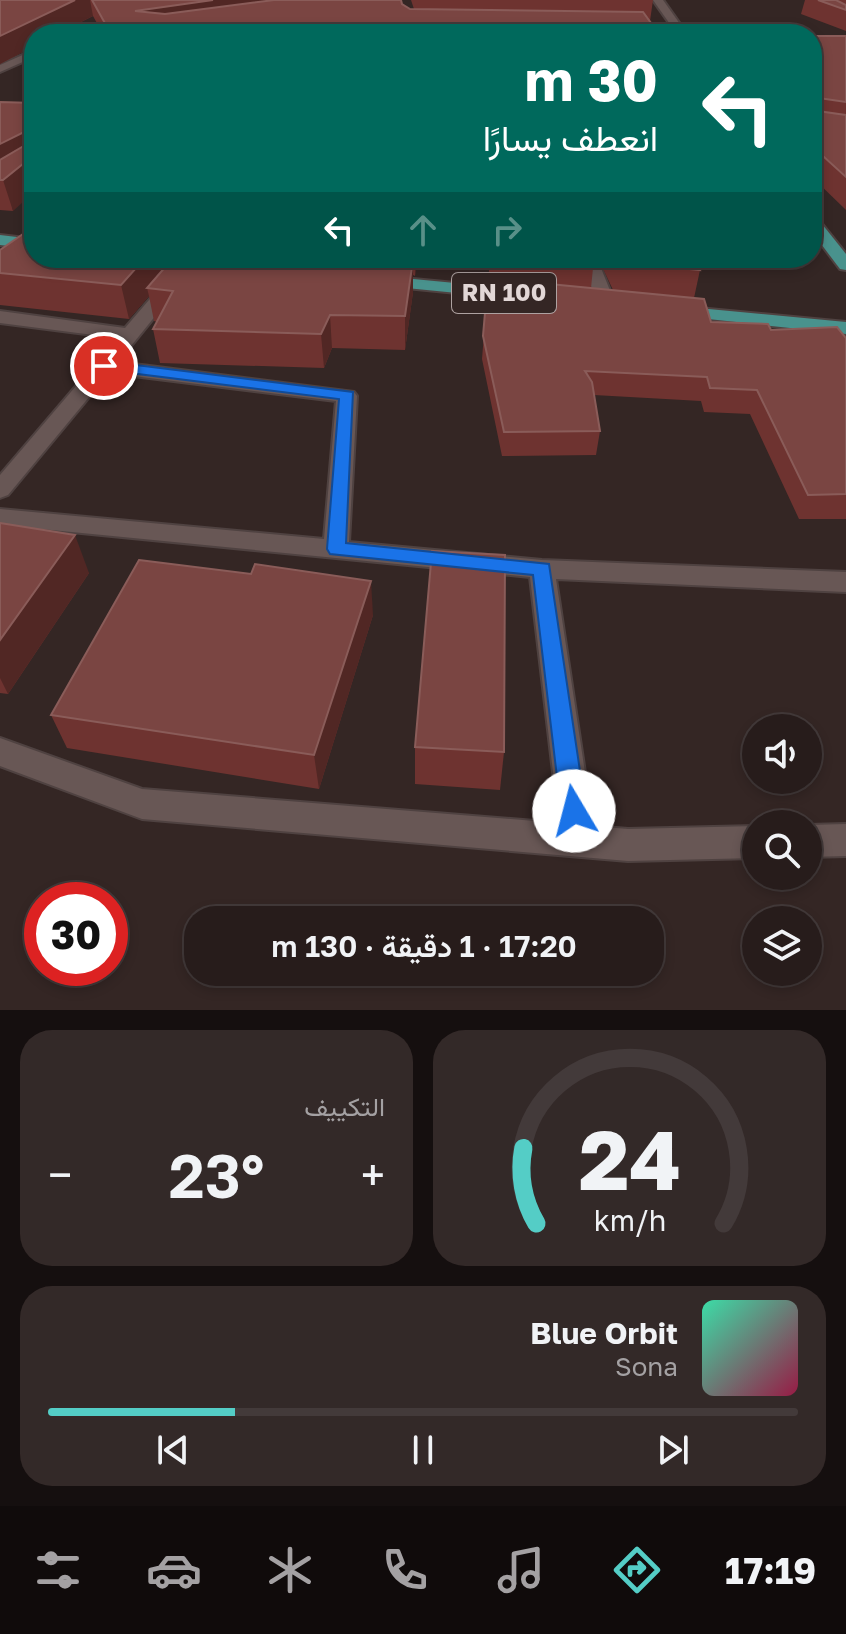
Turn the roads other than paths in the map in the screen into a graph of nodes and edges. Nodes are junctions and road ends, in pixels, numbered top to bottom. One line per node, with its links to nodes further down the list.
1 (658, 0): 2 (street)
2 (675, 24)
3 (24, 58): 4 (street)
4 (0, 69)
5 (822, 235): 8 (main road)
6 (0, 240): 7 (main road)
7 (24, 243)
8 (846, 265)
9 (185, 268): 17 (street)
10 (593, 268): 13 (street)
11 (357, 278): 12 (main road, RN 100)
12 (528, 296)
13 (606, 303)
14 (651, 308): 16 (main road)
15 (0, 317): 17 (street)
16 (846, 328)
17 (130, 334): 18 (street)
18 (104, 366): 19 (street); 21 (street)
19 (0, 490)
20 (0, 517): 21 (street)
21 (336, 549): 22 (street)
22 (542, 569): 23 (street); 26 (street)
23 (846, 582)
24 (0, 752): 26 (street)
25 (846, 840): 27 (street)
26 (578, 841): 28 (street)
27 (822, 841)
28 (742, 842)

